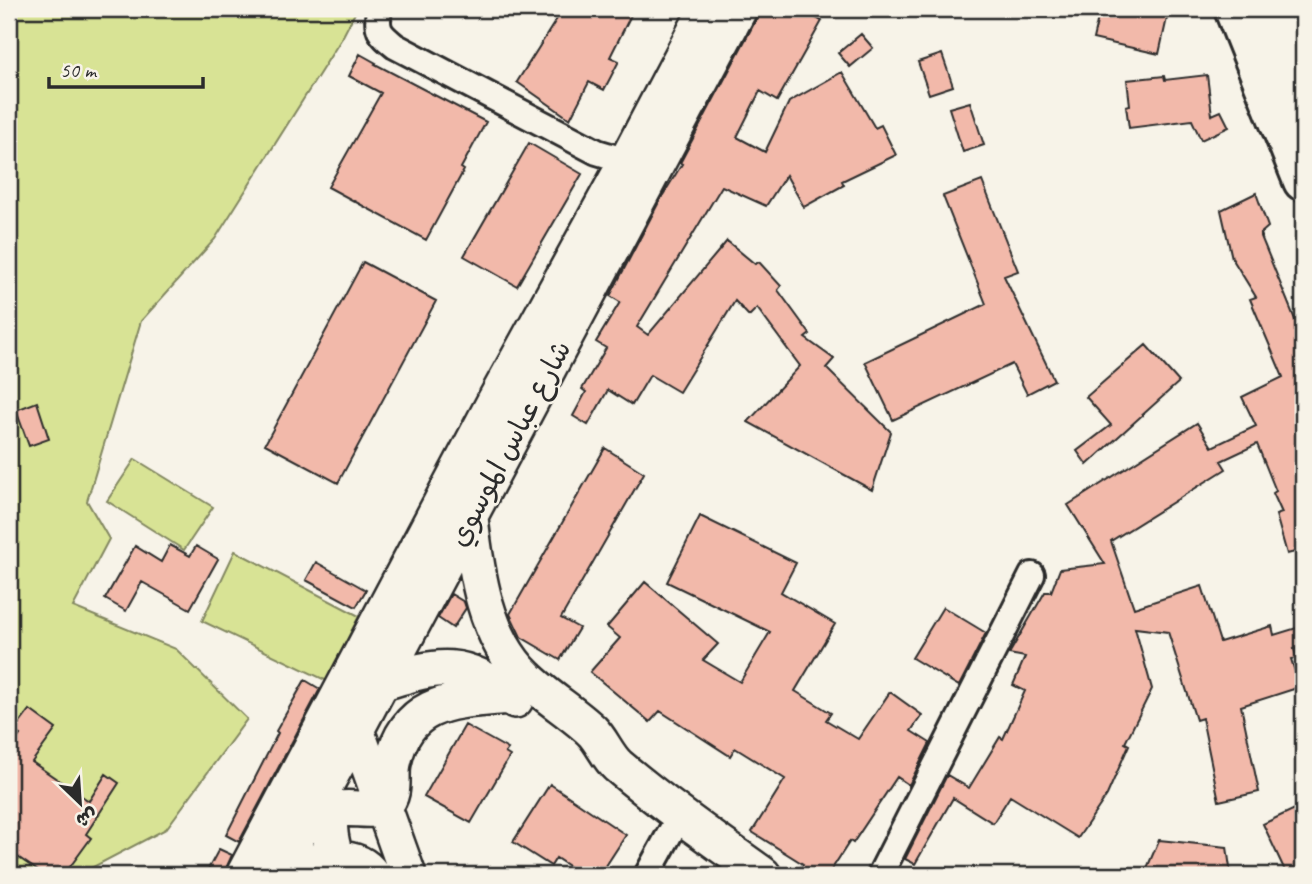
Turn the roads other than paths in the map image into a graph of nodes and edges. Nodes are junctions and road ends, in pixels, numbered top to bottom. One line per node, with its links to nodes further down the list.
1 (379, 9): 7 (street)
2 (707, 9): 7 (street, شارع عباس الموسوي)
3 (739, 9): 7 (street, شارع عباس الموسوي)
4 (1234, 9): 8 (highway)
5 (1267, 9): 6 (highway)
6 (1303, 99)
7 (642, 163): 9 (street, شارع عباس الموسوي); 18 (street, شارع عباس الموسوي)
8 (1303, 181)
9 (470, 518): 11 (street, شارع عباس الموسوي); 14 (street)
10 (1032, 575): 23 (street)
11 (380, 683): 12 (street); 13 (street, شارع عباس الموسوي)
12 (510, 696): 14 (street); 15 (street)
13 (356, 730): 15 (street); 18 (street, شارع عباس الموسوي)
14 (615, 763): 16 (street)
15 (383, 806): 17 (street); 20 (street)
16 (680, 815): 21 (street); 22 (street)
17 (337, 859): 18 (street); 19 (street)
18 (265, 874)
19 (372, 875)
20 (408, 875)
21 (647, 875)
22 (764, 875)
23 (880, 875)

